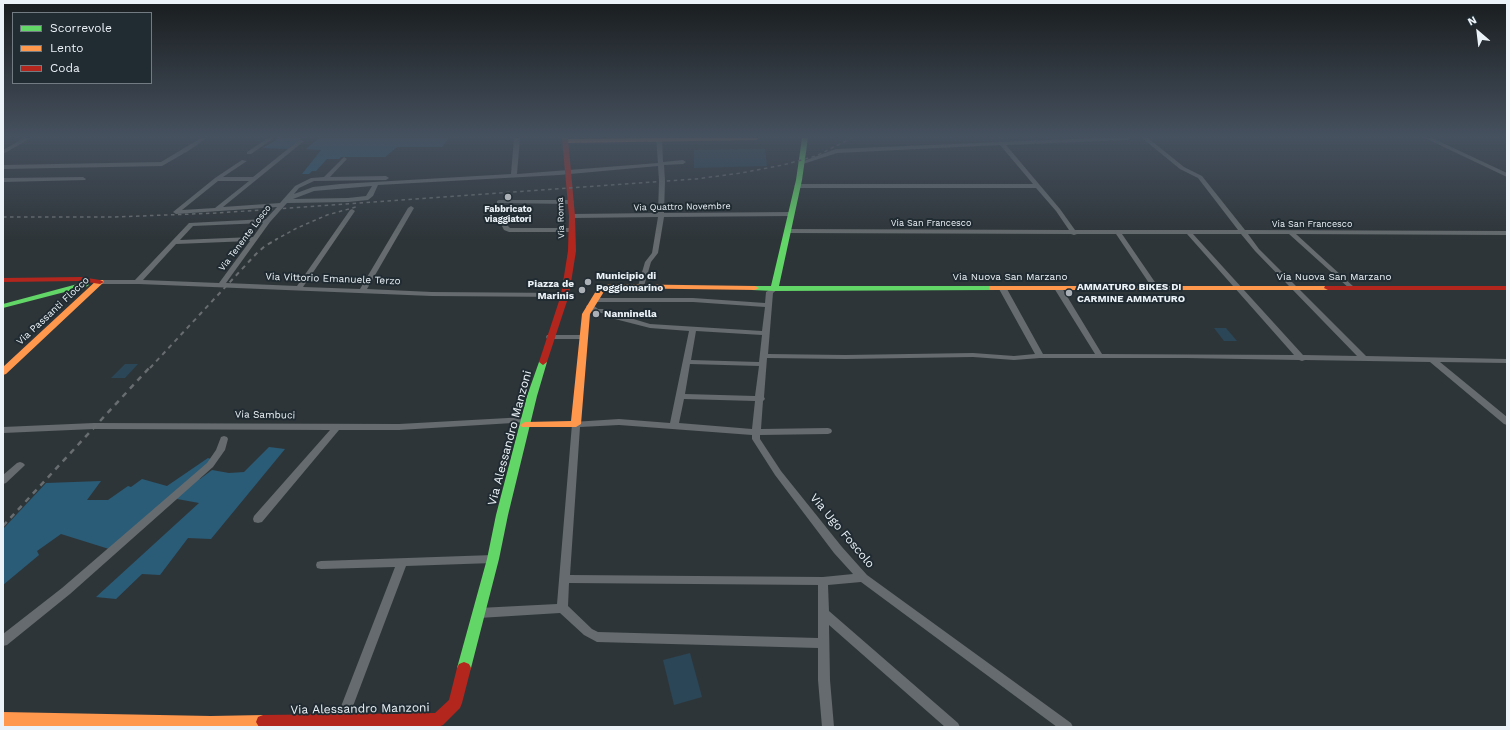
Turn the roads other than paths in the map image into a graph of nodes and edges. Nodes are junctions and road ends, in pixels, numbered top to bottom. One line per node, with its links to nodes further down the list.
1 (227, 172): 13 (street)
2 (263, 172): 14 (street)
3 (332, 172): 11 (street)
4 (568, 172): 10 (street, Via Tenente Losco)
5 (569, 172): 21 (main road, Via Roma)
6 (661, 172): 28 (street)
7 (800, 172): 18 (main road)
8 (1026, 172): 19 (street)
9 (1190, 172): 36 (street)
10 (514, 175): 16 (street, Via Tenente Losco)
11 (326, 178): 16 (street); 22 (street)
12 (83, 179): 15 (street)
13 (217, 179): 14 (street); 24 (street)
14 (254, 179): 24 (street)
15 (3, 180)
16 (418, 181): 17 (street, Via Tenente Losco)
17 (376, 183): 22 (street, Via Tenente Losco); 22 (street)
18 (797, 186): 19 (street); 26 (main road)
19 (1038, 186): 34 (street)
20 (499, 202): 21 (street)
21 (571, 202): 27 (main road, Via Roma)
22 (283, 203): 24 (street); 29 (street, Via Tenente Losco)
23 (411, 208): 55 (street)
24 (216, 210)
25 (352, 211): 46 (street)
26 (791, 214): 28 (street, Via Quattro Novembre); 32 (main road)
27 (572, 216): 28 (street, Via Quattro Novembre); 31 (main road, Via Roma)
28 (661, 216): 45 (street)
29 (268, 221): 39 (street, Via Tenente Losco); 40 (street)
30 (506, 221): 31 (street)
31 (572, 230): 56 (main road, Via Roma)
32 (788, 231): 34 (street, Via San Francesco); 53 (main road)
33 (1118, 232): 34 (street, Via San Francesco); 35 (street, Via San Francesco); 48 (street)
34 (1074, 233)
35 (1189, 233): 36 (street, Via San Francesco); 49 (street)
36 (1242, 233): 37 (street, Via San Francesco); 50 (street)
37 (1291, 233): 38 (street, Via San Francesco); 51 (street)
38 (1507, 233)
39 (255, 239): 40 (street); 44 (street, Via Tenente Losco)
40 (174, 242): 43 (street)
41 (3, 280): 42 (main road)
42 (97, 282): 43 (street, Via Vittorio Emanuele Terzo); 59 (main road, Via Vittorio Emanuele Terzo); 72 (main road, Via Passanti Flocco)
43 (137, 282): 44 (street, Via Vittorio Emanuele Terzo)
44 (221, 285): 46 (street, Via Vittorio Emanuele Terzo)
45 (641, 286): 53 (main road, Via Nuova San Marzano); 57 (main road, Via Nuova San Marzano)
46 (300, 288): 55 (street, Via Vittorio Emanuele Terzo)
47 (1058, 288): 48 (main road, Via Nuova San Marzano); 54 (main road, Via Nuova San Marzano); 65 (street)
48 (1155, 288): 49 (main road, Via Nuova San Marzano)
49 (1237, 288): 50 (main road, Via Nuova San Marzano); 67 (street)
50 (1294, 288): 51 (main road, Via Nuova San Marzano); 66 (street)
51 (1352, 288): 52 (main road, Via Nuova San Marzano)
52 (1507, 288)
53 (774, 289): 54 (main road, Via Nuova San Marzano); 58 (street)
54 (1003, 289): 64 (street)
55 (362, 291): 56 (street, Via Vittorio Emanuele Terzo)
56 (565, 295): 62 (main road, Via Alessandro Manzoni)
57 (592, 303): 58 (street); 60 (street); 63 (main road, Via Nuova San Marzano)
58 (769, 305): 61 (street)
59 (3, 306)
60 (693, 329): 61 (street); 71 (street)
61 (766, 333): 69 (street)
62 (550, 337): 63 (street); 75 (main road, Via Alessandro Manzoni)
63 (584, 337): 77 (main road, Via Nuova San Marzano)
64 (1040, 356): 65 (street); 69 (street)
65 (1100, 356): 67 (street)
66 (1362, 358): 67 (street); 68 (street)
67 (1302, 359)
68 (1431, 359): 70 (street); 76 (street)
69 (763, 360): 71 (street); 74 (street)
70 (1507, 361)
71 (687, 362): 73 (street)
72 (3, 372)
73 (680, 396): 74 (street); 78 (street)
74 (760, 399): 82 (street)
75 (525, 422): 77 (main road); 79 (street, Via Sambuci); 87 (main road, Via Alessandro Manzoni)
76 (1507, 422)
77 (576, 424): 78 (street); 91 (street)
78 (674, 426): 82 (street)
79 (336, 428): 80 (street, Via Sambuci); 86 (street)
80 (3, 430)
81 (828, 431): 82 (street)
82 (756, 432): 90 (street, Via Ugo Foscolo)
83 (224, 439): 96 (street)
84 (20, 465): 85 (street)
85 (3, 480)
86 (258, 519)
87 (493, 559): 88 (street); 94 (main road, Via Alessandro Manzoni)
88 (402, 563): 89 (street); 99 (street)
89 (321, 565)
90 (863, 578): 92 (street); 106 (street, Via Ugo Foscolo)
91 (565, 579): 92 (street); 93 (street)
92 (822, 581): 95 (street)
93 (562, 608): 94 (street); 97 (street)
94 (478, 613): 100 (main road, Via Alessandro Manzoni)
95 (823, 613): 97 (street); 105 (street)
96 (3, 641)
97 (823, 643): 104 (street)
98 (3, 719): 102 (main road, Via Alessandro Manzoni)
99 (340, 722): 101 (main road, Via Alessandro Manzoni); 103 (main road, Via Alessandro Manzoni)
100 (437, 723): 101 (main road, Via Alessandro Manzoni)
101 (392, 724)
102 (210, 725): 103 (main road, Via Alessandro Manzoni)
103 (307, 725)
104 (828, 727)
105 (954, 727)
106 (1067, 727)

